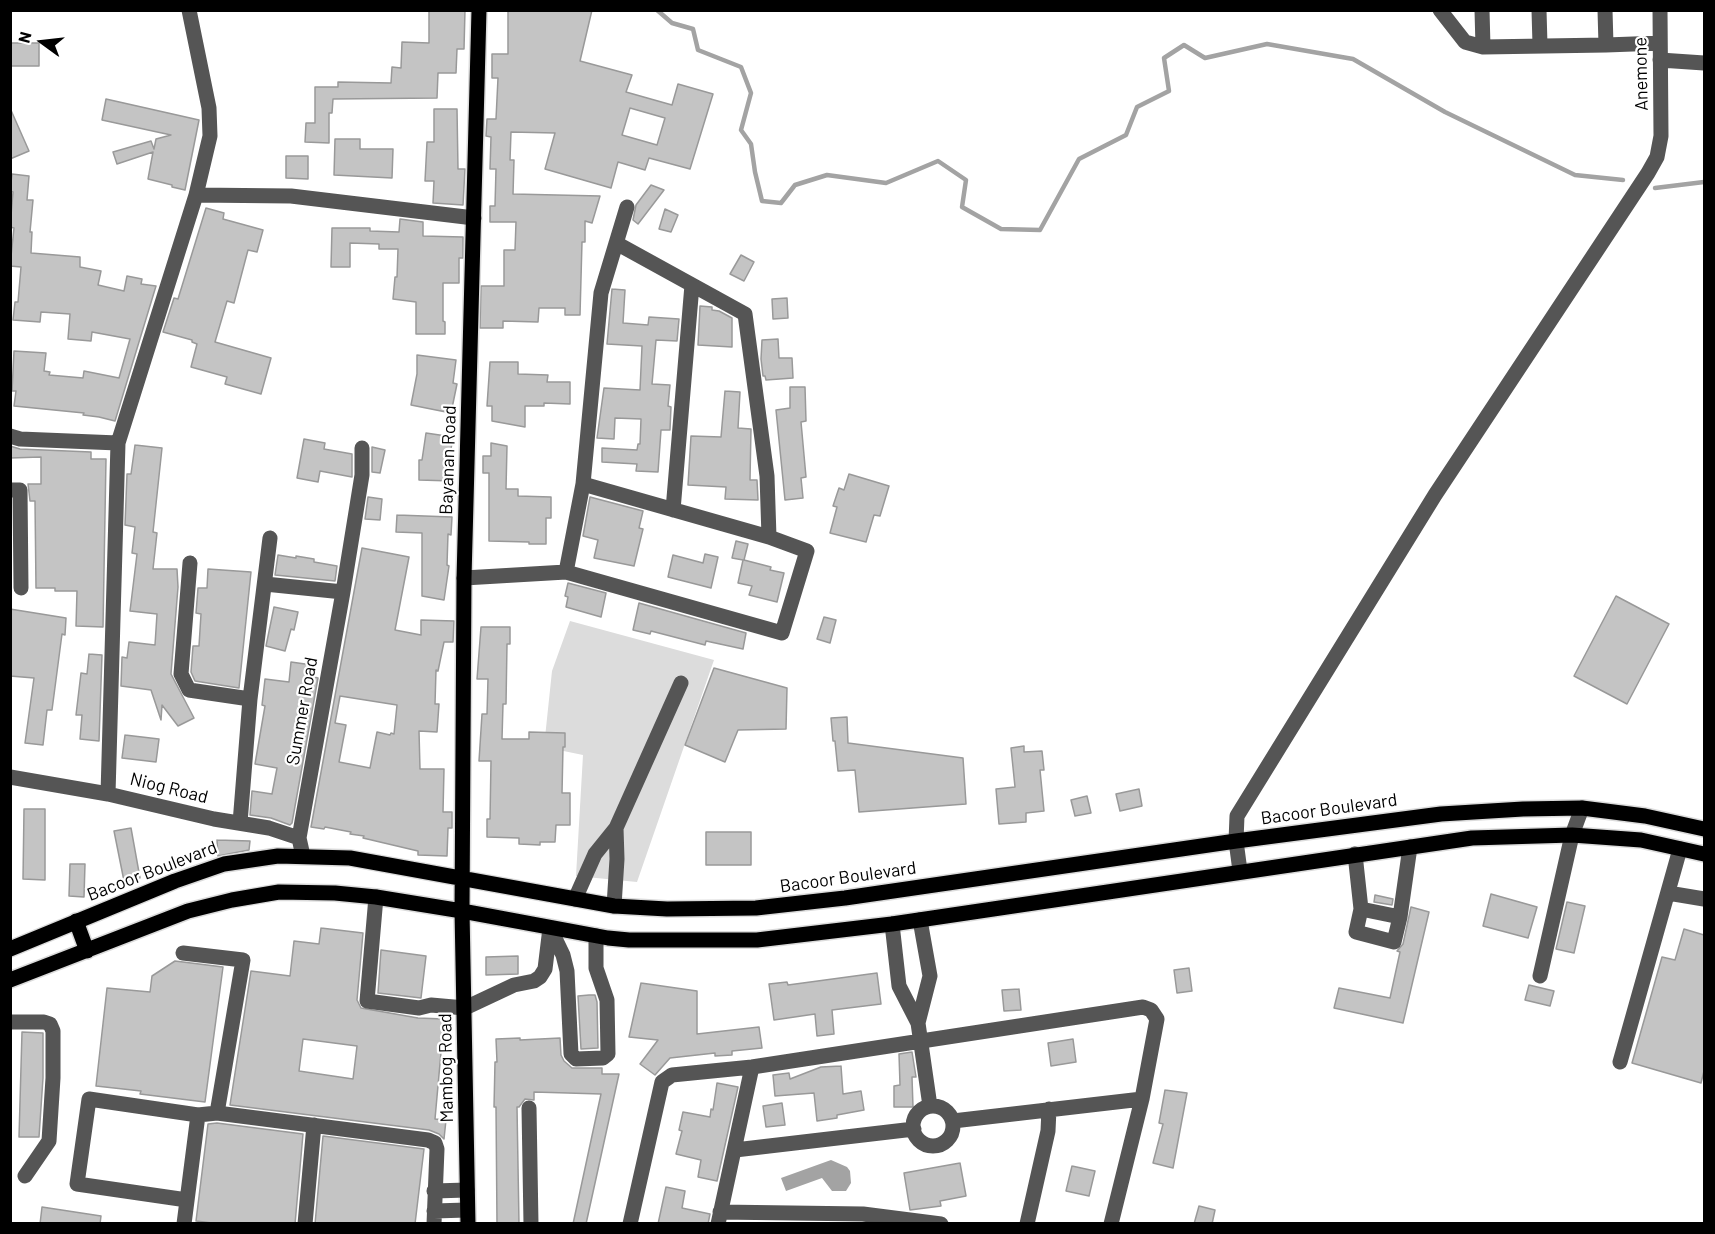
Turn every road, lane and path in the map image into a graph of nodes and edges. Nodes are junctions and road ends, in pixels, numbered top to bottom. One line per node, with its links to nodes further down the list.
1 (479, 10): 16 (main road, Bayanan Road)
2 (1440, 10): 11 (street)
3 (1482, 10): 11 (street)
4 (1539, 10): 9 (street)
5 (1605, 10): 10 (street)
6 (1660, 10): 8 (street, Anemone)
7 (191, 11): 14 (street)
8 (1660, 43): 10 (street); 12 (street, Anemone)
9 (1540, 45): 10 (street); 11 (street)
10 (1606, 45)
11 (1483, 47)
12 (1660, 60): 13 (street); 44 (street, Anemone)
13 (1704, 63)
14 (196, 195): 16 (street); 20 (street)
15 (627, 207): 17 (street)
16 (474, 218): 30 (main road, Bayanan Road)
17 (616, 243): 18 (street); 22 (street)
18 (692, 285): 24 (street); 25 (street)
19 (10, 436): 20 (street)
20 (118, 443): 37 (street)
21 (362, 448): 33 (street, Summer Road)
22 (583, 484): 24 (street); 29 (street)
23 (15, 490): 27 (street)
24 (673, 510): 25 (street)
25 (769, 537): 29 (street)
26 (270, 538): 31 (street)
27 (15, 545): 32 (street)
28 (190, 563): 35 (street)
29 (566, 572): 30 (street)
30 (464, 578): 51 (main road, Bayanan Road)
31 (265, 584): 33 (street); 35 (street)
32 (21, 588)
33 (343, 592): 43 (street, Summer Road)
34 (681, 682): 40 (street)
35 (250, 699): 39 (street)
36 (10, 777): 37 (street, Niog Road)
37 (108, 794): 39 (street, Niog Road)
38 (1582, 808): 41 (main road, Bacoor Boulevard); 42 (street); 44 (main road, Bacoor Boulevard)
39 (240, 823): 43 (street, Niog Road)
40 (616, 828): 54 (street); 56 (street)
41 (1704, 829)
42 (1572, 834): 45 (main road); 46 (main road); 68 (street)
43 (299, 838): 49 (street)
44 (1236, 841): 50 (street, Anemone); 56 (main road, Bacoor Boulevard)
45 (1410, 847): 47 (main road); 59 (street)
46 (1680, 849): 48 (main road); 52 (street)
47 (1355, 854): 50 (main road); 57 (street)
48 (1704, 854)
49 (303, 856): 51 (main road, Bacoor Boulevard); 61 (main road, Bacoor Boulevard)
50 (1240, 871): 60 (main road)
51 (463, 879): 54 (main road, Bacoor Boulevard); 58 (main road, Bayanan Road)
52 (1668, 893): 55 (street); 74 (street)
53 (376, 897): 58 (main road); 66 (main road); 70 (street)
54 (575, 899): 56 (main road, Bacoor Boulevard)
55 (1704, 899)
56 (614, 906)
57 (1361, 909): 59 (street); 59 (street)
58 (462, 911): 63 (main road); 70 (main road, Mambog Road)
59 (1400, 917)
60 (920, 920): 62 (main road); 72 (street)
61 (76, 921): 65 (main road, Bacoor Boulevard); 66 (main road)
62 (892, 924): 64 (main road); 72 (street)
63 (550, 928): 64 (main road); 64 (street); 70 (street)
64 (596, 936)
65 (10, 949)
66 (87, 951): 69 (main road)
67 (183, 953): 80 (street)
68 (1540, 976)
69 (10, 980)
70 (465, 1008): 87 (main road, Mambog Road)
71 (10, 1022): 86 (street)
72 (918, 1023): 73 (street)
73 (920, 1042): 75 (street); 76 (street); 77 (street)
74 (1620, 1062)
75 (752, 1066): 85 (street); 97 (street)
76 (1142, 1099): 79 (street); 100 (street)
77 (930, 1106): 82 (street); 84 (street)
78 (529, 1108): 96 (street)
79 (1049, 1109): 82 (street); 99 (street)
80 (217, 1113): 81 (street); 83 (street)
81 (198, 1114): 89 (street); 89 (street)
82 (953, 1121): 84 (street)
83 (314, 1125): 88 (street); 95 (street)
84 (914, 1129): 85 (street)
85 (735, 1150): 92 (street)
86 (25, 1176)
87 (467, 1190): 88 (street); 91 (main road, Mambog Road)
88 (434, 1191): 90 (street)
89 (187, 1200): 94 (street)
90 (434, 1217): 91 (street)
91 (468, 1217)
92 (719, 1218): 93 (street)
93 (863, 1219): 98 (street)
94 (184, 1224)
95 (305, 1224)
96 (531, 1224)
97 (630, 1224)
98 (941, 1224)
99 (1027, 1224)
100 (1111, 1224)

